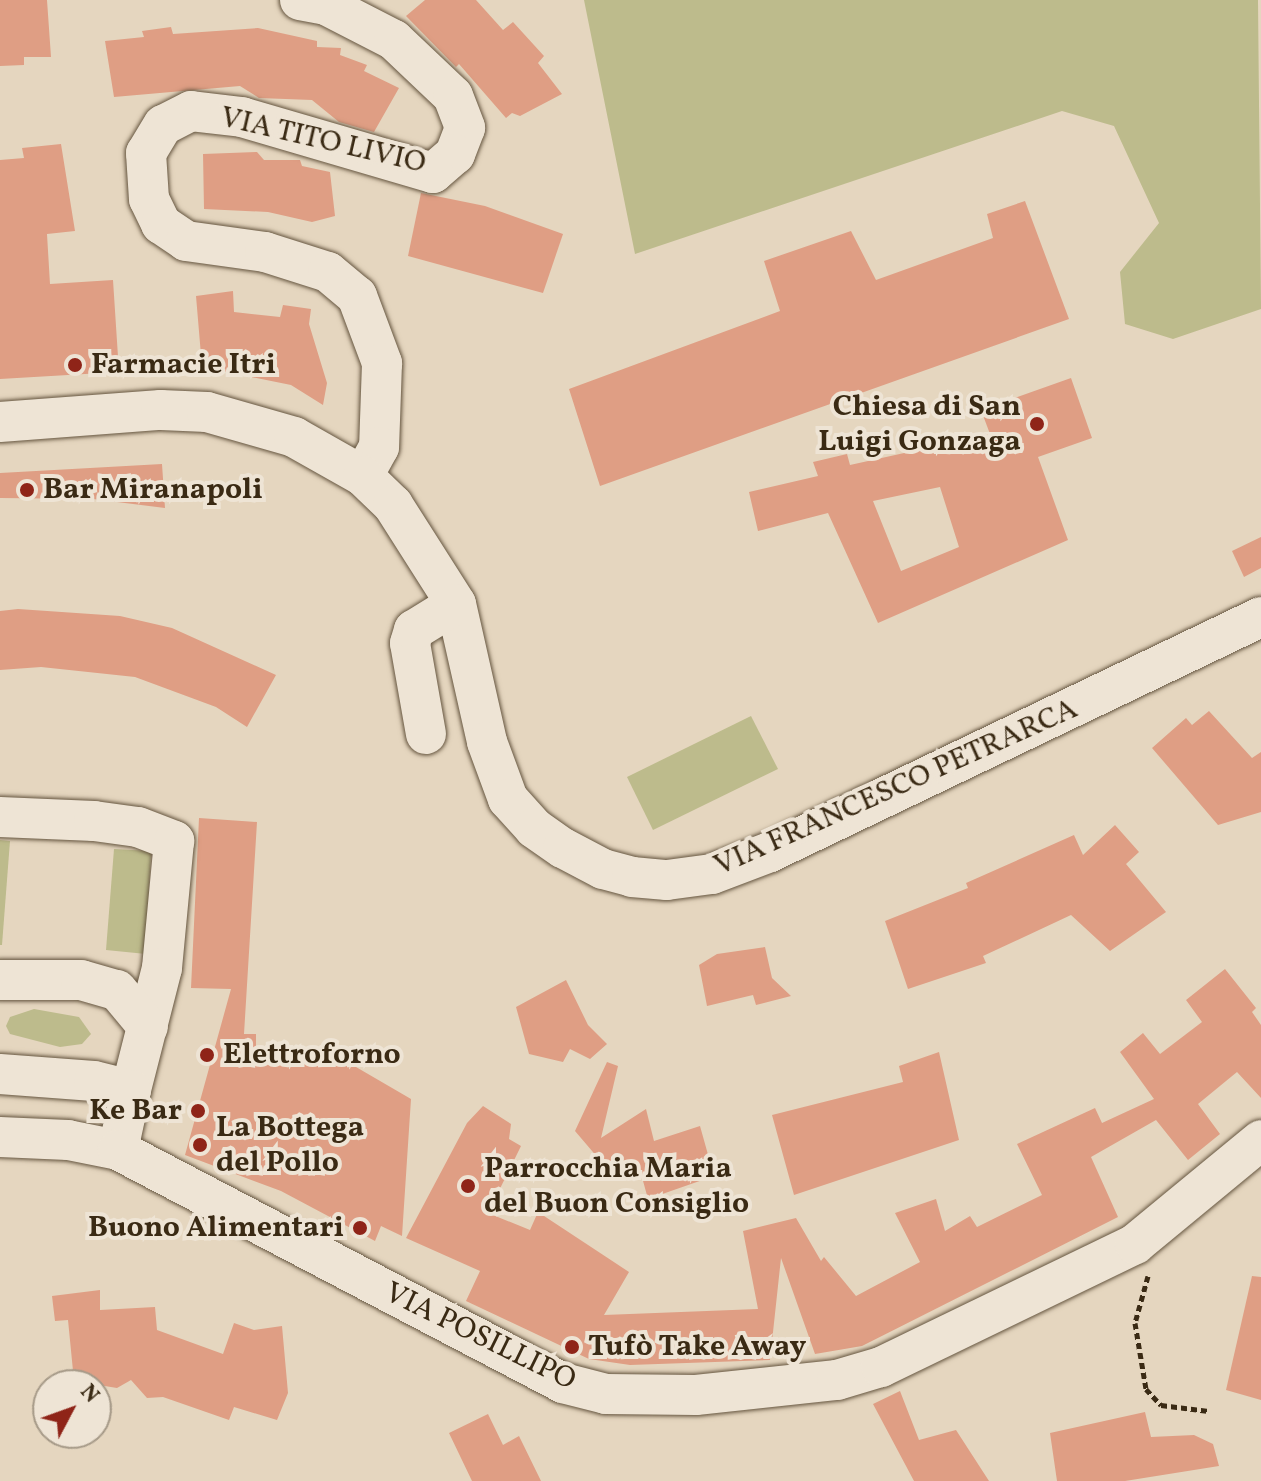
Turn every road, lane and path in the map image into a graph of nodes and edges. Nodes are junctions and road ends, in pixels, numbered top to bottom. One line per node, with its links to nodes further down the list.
1 (300, 0): 3 (street, VIA TITO LIVIO)
2 (0, 422): 3 (street, VIA FRANCESCO PETRARCA)
3 (363, 476): 4 (street, VIA FRANCESCO PETRARCA)
4 (456, 604): 5 (street, VIA FRANCESCO PETRARCA); 6 (street)
5 (1261, 617)
6 (426, 734)
7 (0, 817): 9 (street)
8 (0, 980): 9 (street)
9 (148, 1027): 11 (street)
10 (0, 1074): 11 (street)
11 (131, 1090): 14 (street)
12 (0, 1137): 14 (street, VIA POSILLIPO)
13 (1261, 1140): 14 (street, VIA POSILLIPO)
14 (118, 1150)
15 (1149, 1272): 16 (path)
16 (1209, 1411)

